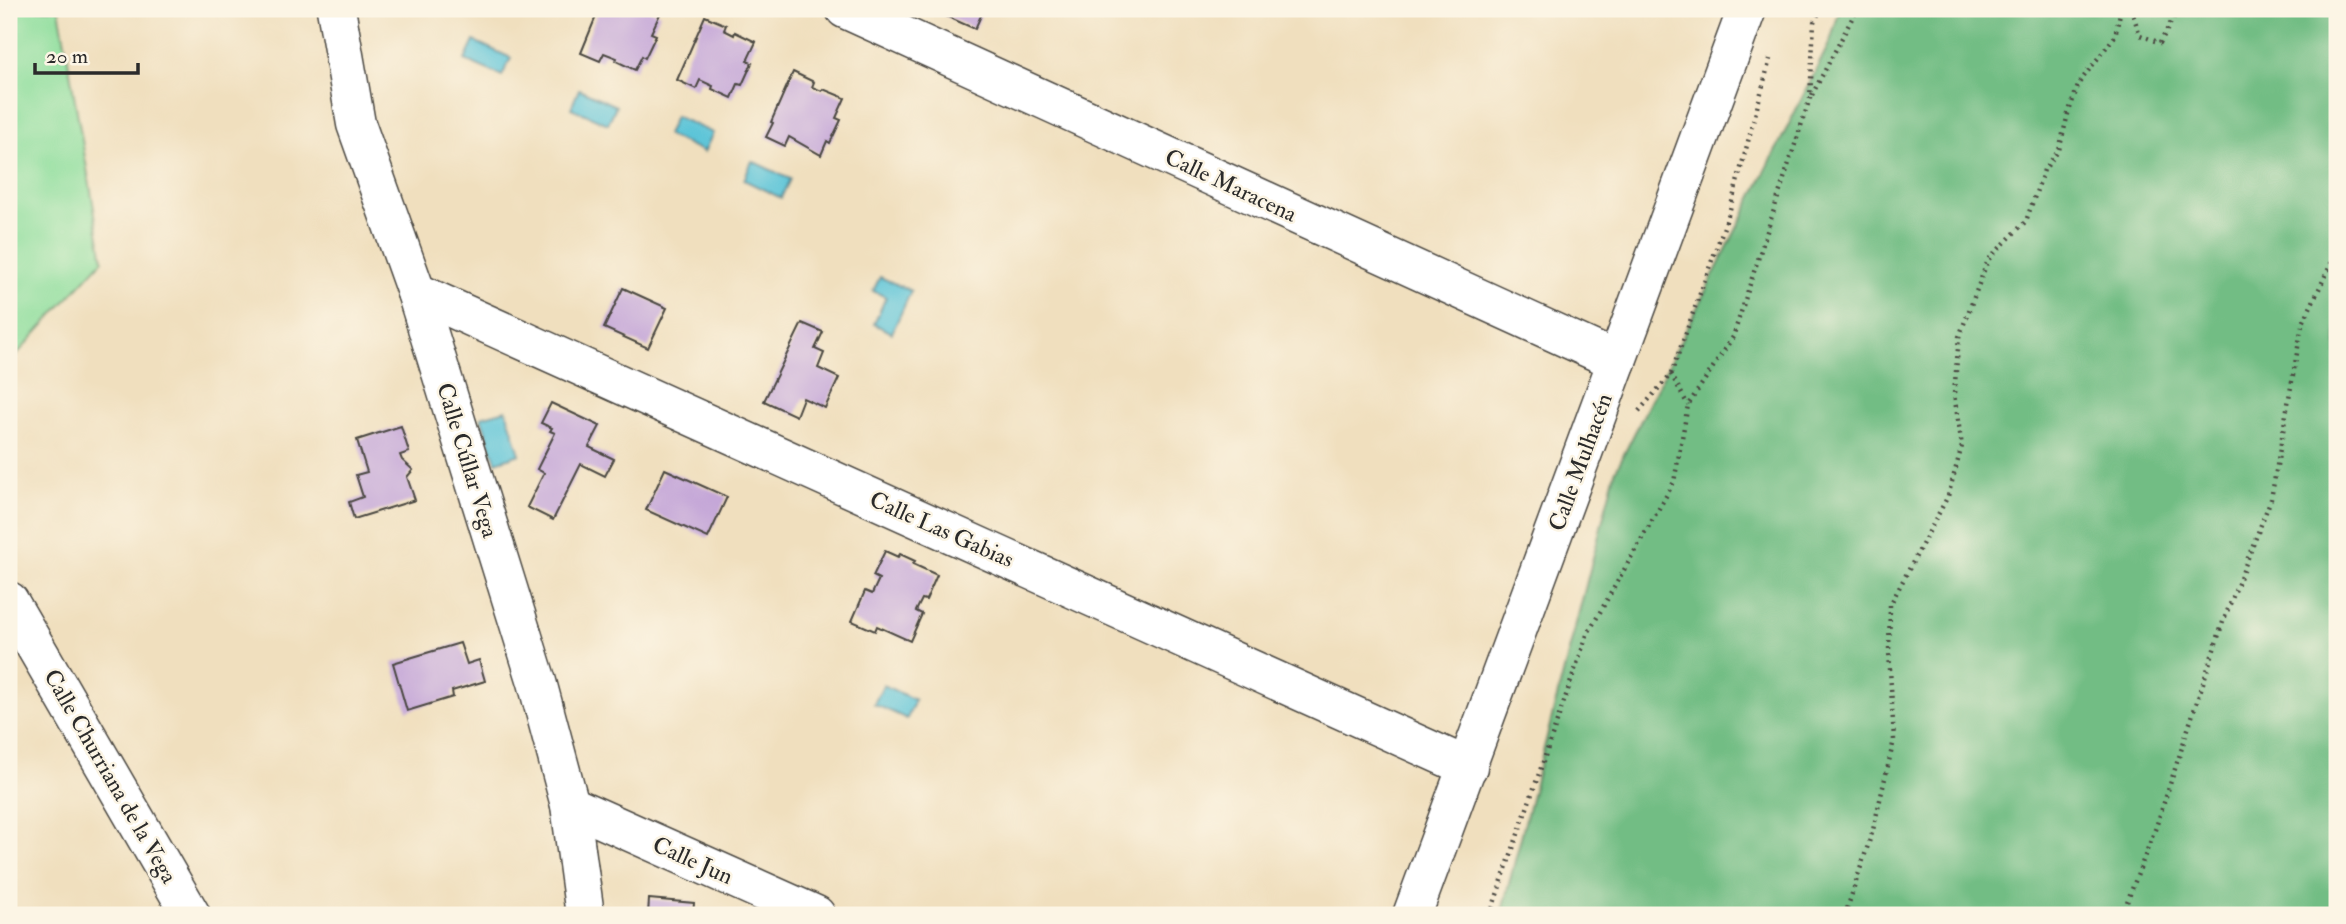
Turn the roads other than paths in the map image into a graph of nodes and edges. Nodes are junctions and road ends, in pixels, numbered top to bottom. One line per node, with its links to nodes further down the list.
1 (336, 9): 4 (street, Calle Cúllar Vega)
2 (845, 9): 5 (street, Calle Maracena)
3 (1747, 9): 5 (street, Calle Mulhacén)
4 (416, 292): 7 (street, Calle Las Gabias); 8 (street, Calle Cúllar Vega)
5 (1617, 361): 7 (street, Calle Mulhacén)
6 (9, 601): 9 (street, Calle Churriana de la Vega)
7 (1468, 767): 12 (street, Calle Mulhacén)
8 (570, 805): 10 (street, Calle Cúllar Vega); 11 (street, Calle Jun)
9 (191, 915)
10 (585, 915)
11 (816, 915)
12 (1412, 915)

